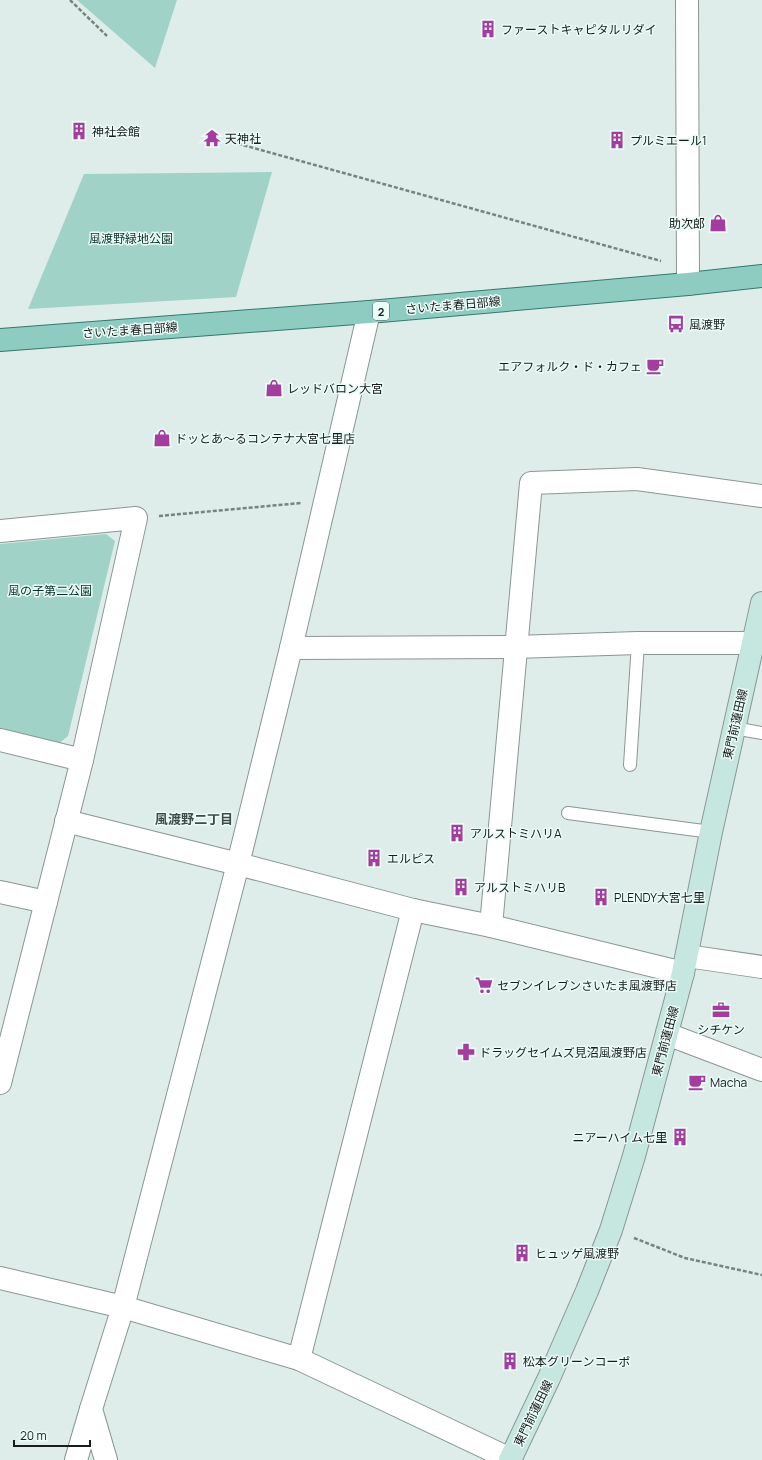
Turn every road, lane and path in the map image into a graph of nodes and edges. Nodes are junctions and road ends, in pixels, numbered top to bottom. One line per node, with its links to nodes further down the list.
1 (70, 0): 3 (path)
2 (687, 0): 5 (street)
3 (107, 36)
4 (232, 142): 5 (path)
5 (688, 276): 6 (main road, さいたま春日部線 / 2); 7 (main road, さいたま春日部線 / 2)
6 (762, 276)
7 (368, 312): 8 (main road, さいたま春日部線 / 2); 10 (street)
8 (0, 340)
9 (762, 496): 16 (street)
10 (326, 500): 11 (path); 17 (street)
11 (136, 518): 12 (street); 21 (street)
12 (0, 531)
13 (762, 604): 15 (main road, 東門前蓮田線)
14 (638, 643): 15 (street); 16 (street); 22 (lane)
15 (753, 643): 18 (main road, 東門前蓮田線)
16 (515, 646): 17 (street); 30 (street)
17 (291, 648): 26 (street)
18 (734, 728): 19 (lane); 25 (main road, 東門前蓮田線)
19 (762, 733)
20 (0, 740): 21 (street)
21 (82, 760): 24 (street)
22 (630, 765)
23 (568, 813): 25 (lane)
24 (66, 821): 26 (street); 28 (street)
25 (711, 832): 31 (main road, 東門前蓮田線)
26 (238, 864): 29 (street); 40 (street)
27 (0, 892): 28 (street)
28 (46, 902): 34 (street)
29 (413, 910): 30 (street); 41 (street)
30 (491, 926): 31 (street)
31 (685, 964): 32 (street); 33 (main road, 東門前蓮田線)
32 (762, 967)
33 (667, 1034): 35 (street); 37 (main road, 東門前蓮田線)
34 (5, 1042): 36 (street)
35 (762, 1070)
36 (0, 1083)
37 (611, 1230): 38 (path); 45 (main road, 東門前蓮田線)
38 (762, 1275)
39 (0, 1278): 40 (street)
40 (123, 1307): 41 (street); 42 (street)
41 (299, 1359): 45 (street)
42 (91, 1409): 43 (street); 44 (street)
43 (76, 1460)
44 (106, 1460)
45 (511, 1460)

